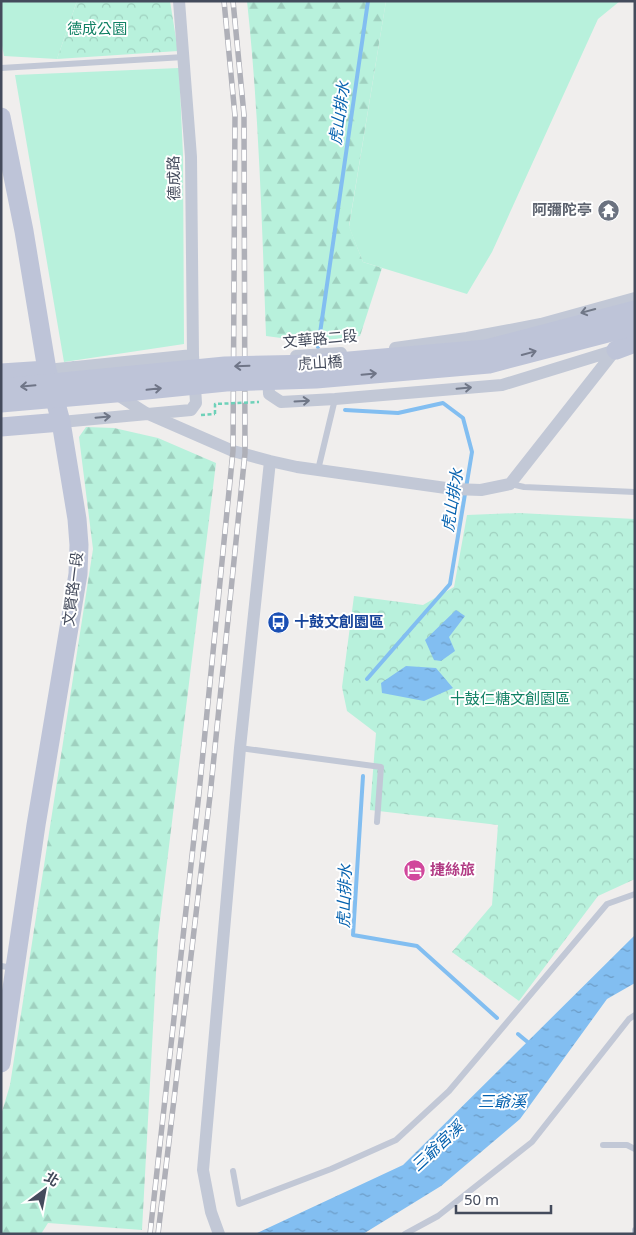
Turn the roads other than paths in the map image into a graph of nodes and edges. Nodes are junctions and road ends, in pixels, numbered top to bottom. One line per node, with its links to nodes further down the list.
1 (179, 1): 2 (street, 德成路)
2 (184, 57): 3 (lane); 11 (street, 德成路)
3 (1, 68)
4 (1, 117): 13 (street, 文賢路一段)
5 (635, 298): 16 (street, 文華路二段, one-way to 16)
6 (635, 310): 15 (street, 虎山橋, one-way to 15, bridge)
7 (635, 318): 10 (street)
8 (635, 326): 17 (street, 虎山橋, one-way to 8, bridge)
9 (635, 343): 10 (street)
10 (616, 350): 16 (street, 文華路二段, one-way to 10); 23 (street)
11 (193, 355): 12 (street); 18 (street)
12 (73, 367): 13 (street); 18 (street)
13 (47, 370): 14 (street); 19 (street, 文賢路一段)
14 (1, 373)
15 (1, 388)
16 (335, 399): 22 (lane)
17 (1, 403)
18 (146, 413): 19 (street, one-way to 18); 21 (street)
19 (61, 422): 20 (street); 28 (street, 文賢路一段)
20 (1, 427)
21 (270, 461): 22 (street); 25 (street)
22 (318, 470): 23 (street)
23 (510, 484): 24 (lane)
24 (635, 492)
25 (240, 748): 26 (lane); 35 (street)
26 (377, 822)
27 (635, 894): 33 (lane)
28 (8, 967): 30 (street, 文賢路一段)
29 (635, 1015): 36 (lane)
30 (1, 1063)
31 (603, 1145): 32 (lane)
32 (635, 1149)
33 (233, 1171)
34 (635, 1230): 37 (lane)
35 (219, 1234)
36 (405, 1234)
37 (635, 1234)

